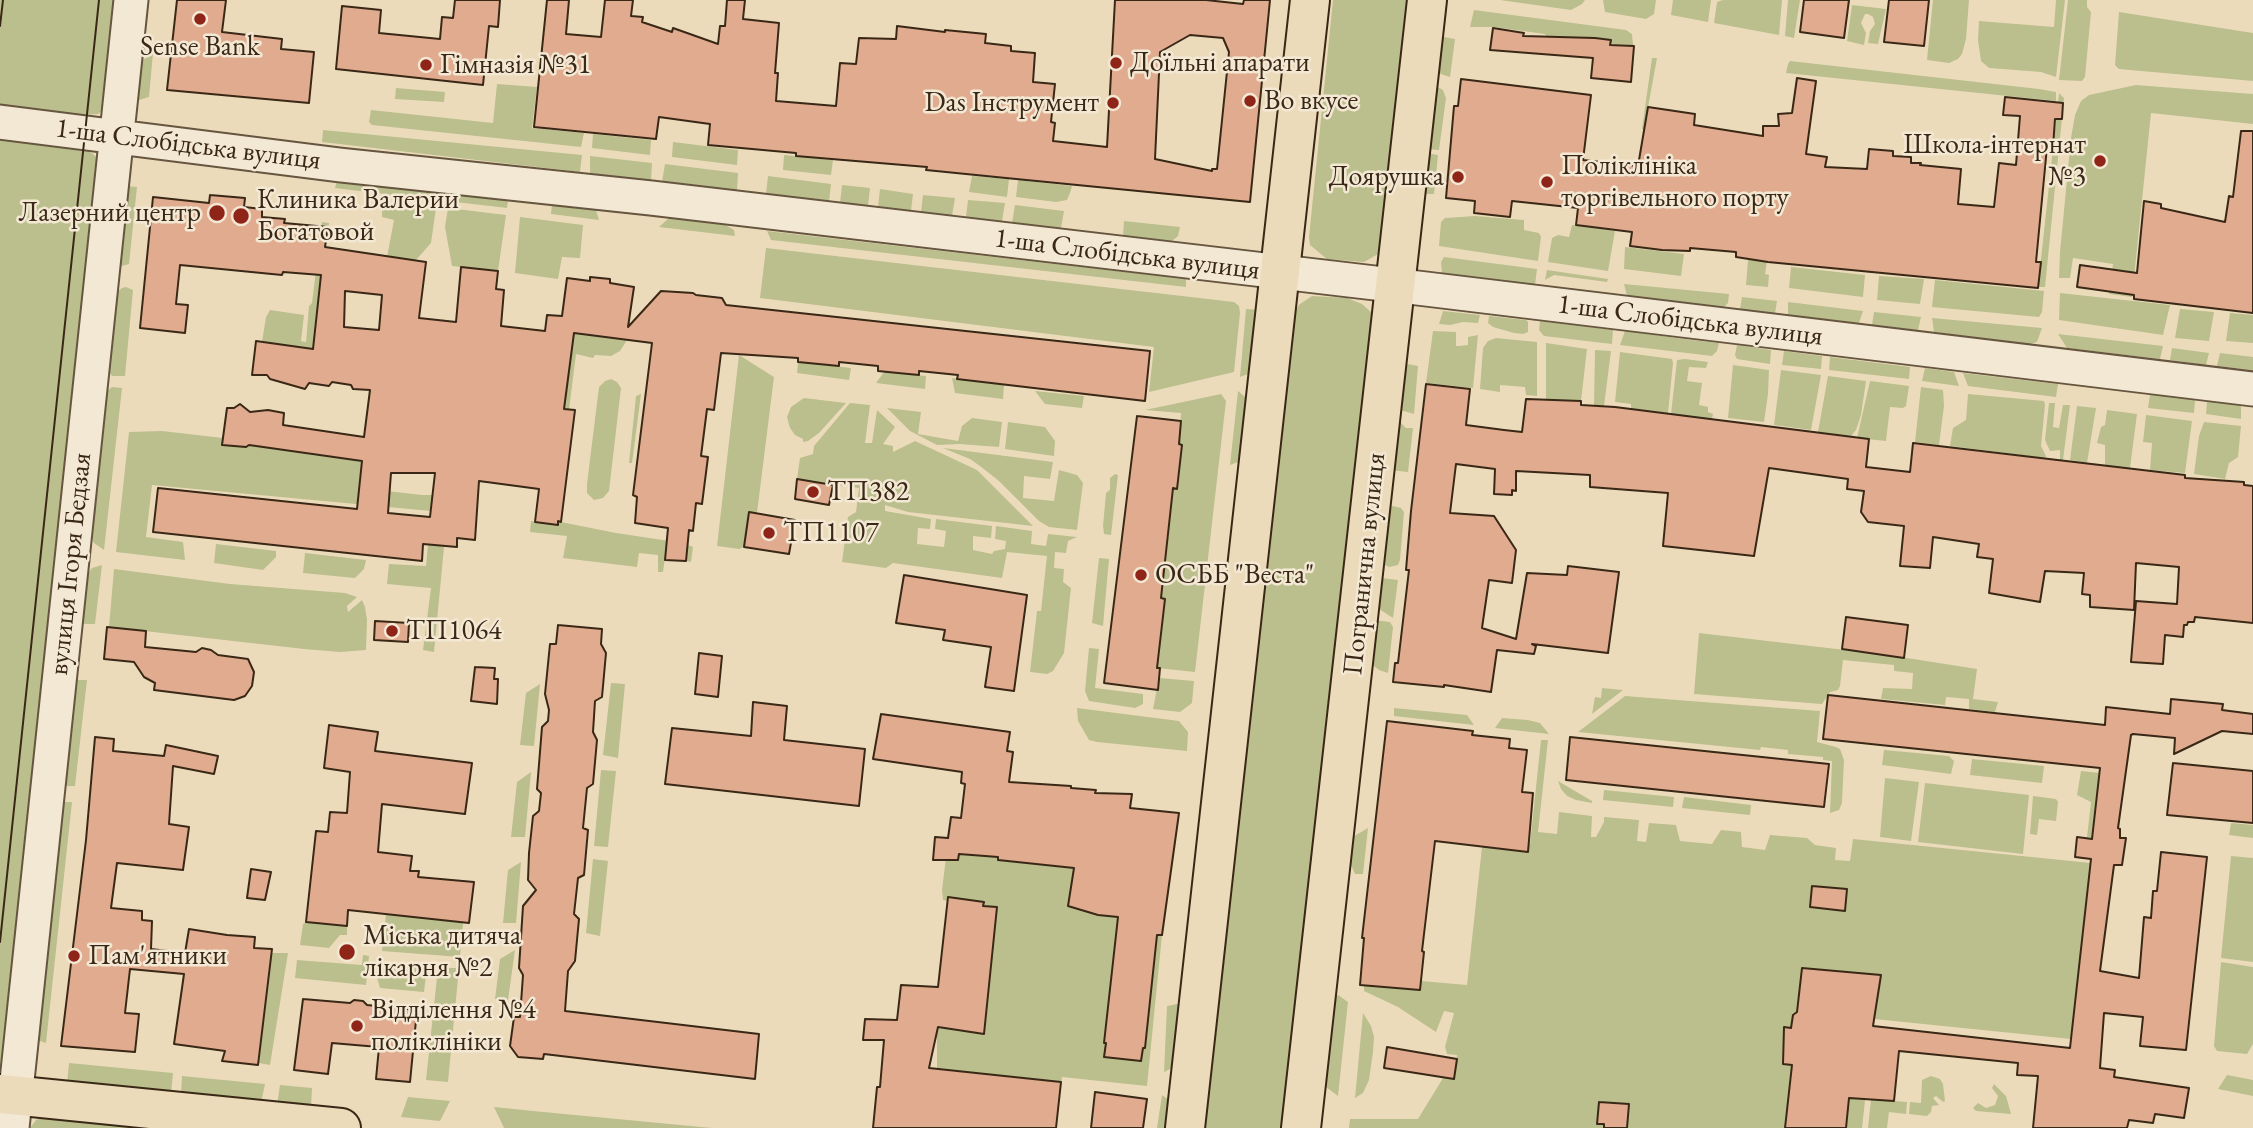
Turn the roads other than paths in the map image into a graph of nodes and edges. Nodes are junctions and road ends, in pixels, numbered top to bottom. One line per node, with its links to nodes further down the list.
1 (131, 0): 5 (street, вулиця Ігоря Бедзая)
2 (1310, 0): 6 (main road)
3 (1427, 0): 7 (main road, Погранична вулиця)
4 (0, 122): 5 (street, 1-ша Слобідська вулиця)
5 (117, 137): 6 (street, 1-ша Слобідська вулиця); 9 (street, вулиця Ігоря Бедзая)
6 (1280, 273): 7 (street, 1-ша Слобідська вулиця); 11 (main road)
7 (1396, 286): 8 (street, 1-ша Слобідська вулиця); 12 (main road, Погранична вулиця)
8 (2253, 389)
9 (9, 1106): 10 (main road)
10 (341, 1128)
11 (1185, 1128)
12 (1301, 1128)

